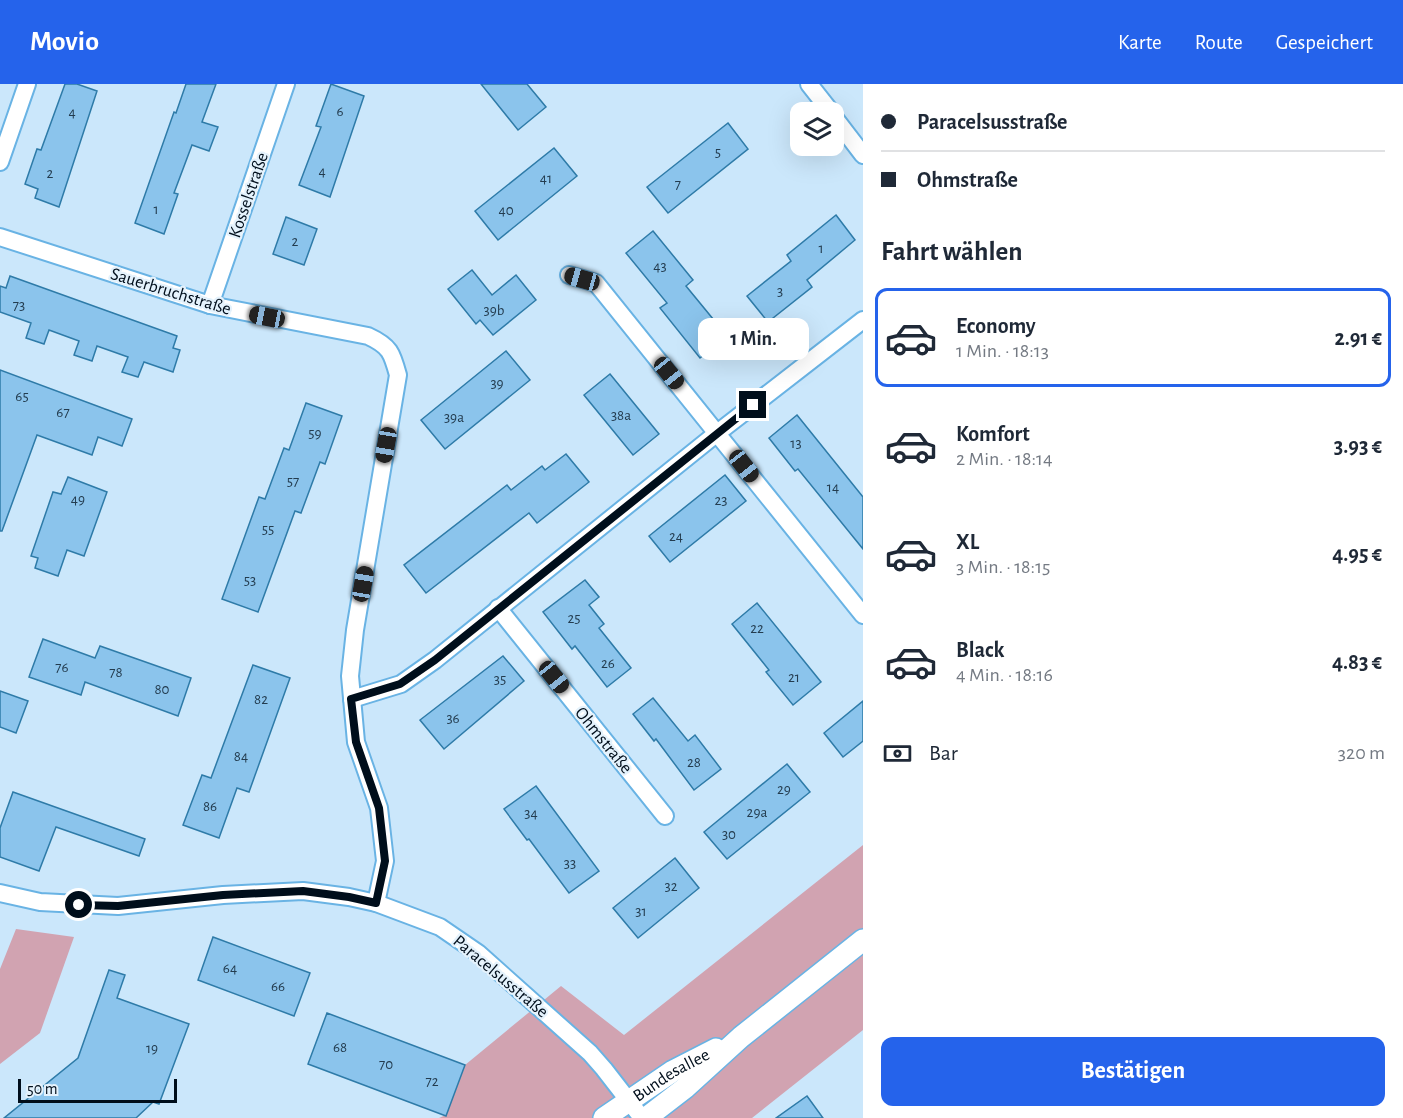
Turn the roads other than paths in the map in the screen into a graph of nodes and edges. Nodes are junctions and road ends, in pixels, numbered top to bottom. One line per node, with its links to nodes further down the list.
1 (27, 84): 7 (street)
2 (286, 84): 10 (street, Kosselstraße)
3 (809, 84): 4 (street)
4 (823, 102)
5 (844, 130): 6 (street)
6 (863, 155)
7 (0, 162)
8 (0, 237): 10 (street, Sauerbruchstraße)
9 (569, 275): 12 (street)
10 (210, 305): 15 (street, Sauerbruchstraße)
11 (863, 320): 12 (street)
12 (716, 434): 13 (street); 14 (street)
13 (498, 608): 15 (street); 16 (street, Ohmstraße)
14 (863, 615)
15 (351, 699): 18 (street, Sauerbruchstraße)
16 (665, 816)
17 (0, 893): 18 (street, Paracelsusstraße)
18 (376, 903): 21 (street, Paracelsusstraße)
19 (863, 940): 20 (street, Bundesallee)
20 (741, 1037): 21 (street, Bundesallee); 23 (street, Bundesallee)
21 (629, 1099): 22 (street, Bundesallee); 23 (street, Paracelsusstraße)
22 (604, 1118)
23 (644, 1118)

